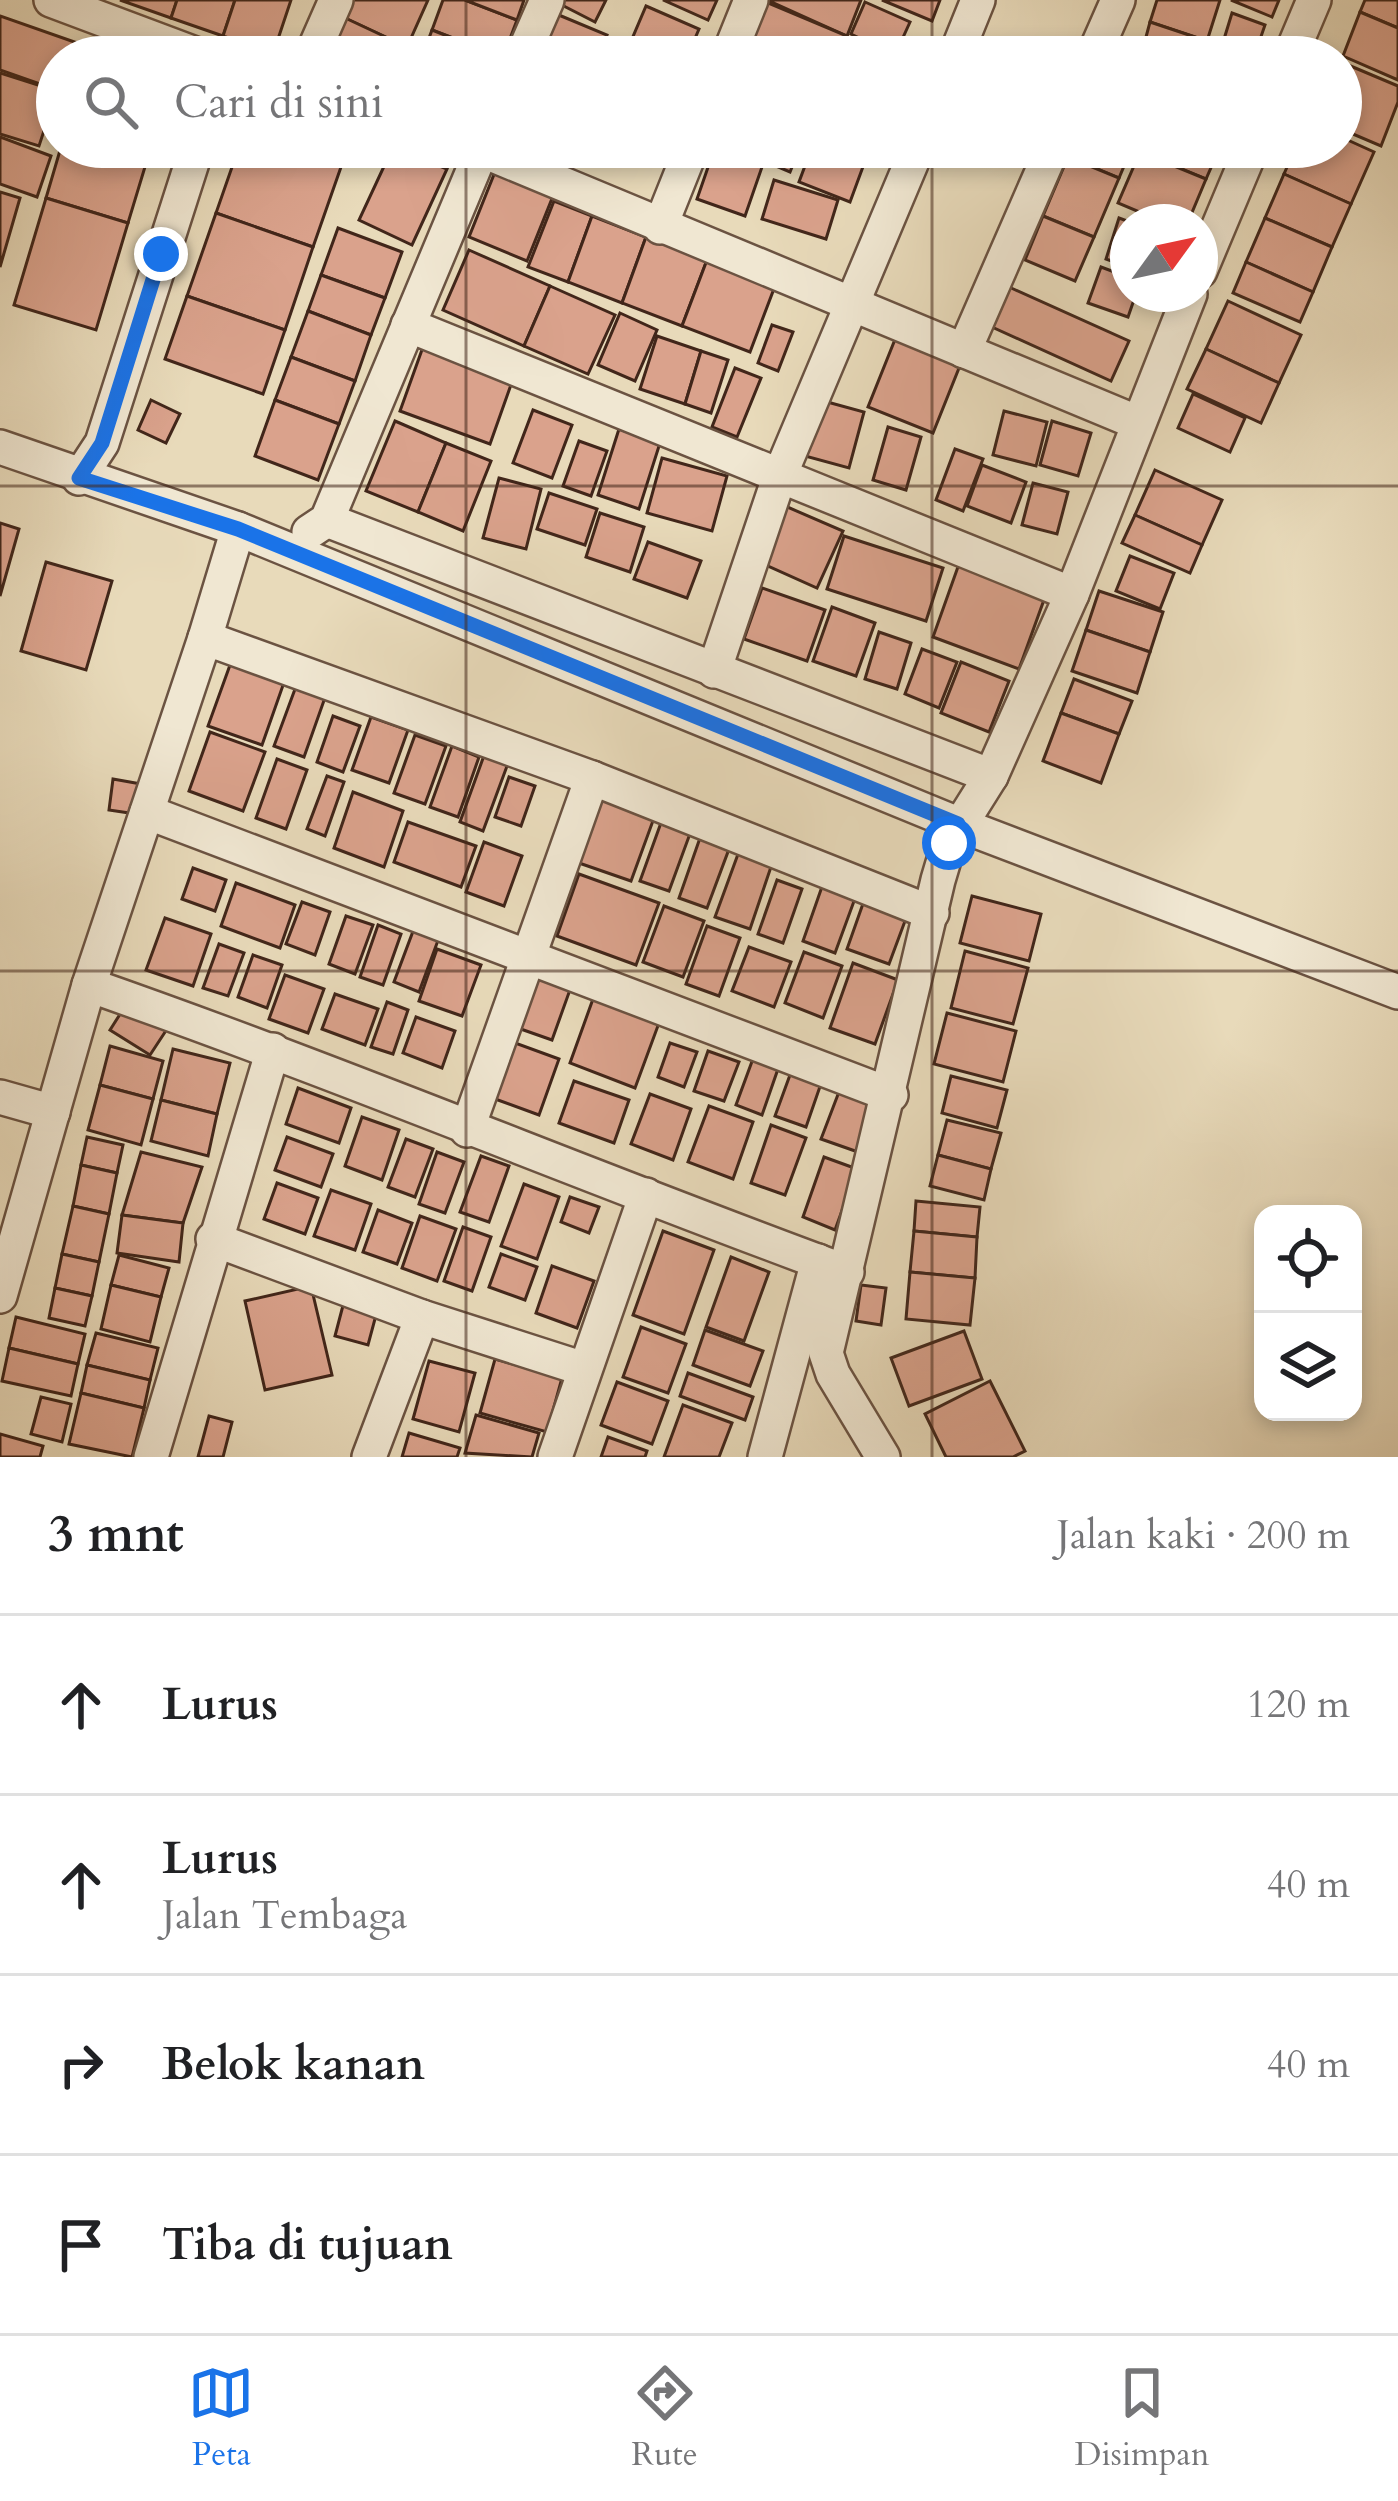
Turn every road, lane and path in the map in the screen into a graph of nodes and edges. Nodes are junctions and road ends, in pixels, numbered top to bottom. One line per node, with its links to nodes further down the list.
1 (51, 0): 8 (street)
2 (336, 0): 9 (street)
3 (547, 0): 10 (street)
4 (751, 0): 11 (street)
5 (978, 0): 12 (street)
6 (1118, 0): 13 (street)
7 (1314, 0): 14 (street)
8 (147, 36)
9 (320, 36)
10 (531, 36)
11 (736, 36)
12 (963, 36)
13 (1102, 36)
14 (1299, 36)
15 (190, 168): 31 (street)
16 (474, 168): 26 (street)
17 (525, 168): 22 (street)
18 (684, 168): 22 (street)
19 (908, 168): 24 (street)
20 (1044, 168): 27 (street)
21 (1243, 168): 23 (street)
22 (660, 227): 24 (street)
23 (1218, 229)
24 (852, 306): 27 (street); 30 (street)
25 (1182, 312): 28 (street)
26 (408, 325): 30 (street); 32 (street)
27 (964, 351): 28 (street)
28 (1136, 422): 35 (street)
29 (0, 447): 31 (street)
30 (780, 476): 35 (street); 37 (street)
31 (79, 478): 33 (street)
32 (327, 520): 34 (street); 37 (street)
33 (238, 529): 34 (street); 36 (street)
34 (293, 550): 41 (street)
35 (1072, 594): 38 (street)
36 (210, 624): 39 (street); 40 (street)
37 (714, 671): 38 (street)
38 (991, 776): 41 (street)
39 (592, 778): 42 (street); 43 (street)
40 (147, 812): 43 (street); 44 (street)
41 (954, 834): 42 (street); 45 (street)
42 (935, 896): 47 (street)
43 (531, 959): 47 (street); 50 (street)
44 (89, 985): 46 (street); 49 (street)
45 (1398, 992)
46 (273, 1049): 50 (street); 52 (street)
47 (891, 1096): 53 (street)
48 (0, 1097): 49 (street)
49 (53, 1112): 54 (street)
50 (467, 1130): 51 (street)
51 (646, 1195): 53 (street); 56 (street)
52 (213, 1239): 55 (street); 57 (street)
53 (832, 1267): 60 (street); 61 (street)
54 (0, 1295)
55 (422, 1316): 56 (street); 58 (street)
56 (584, 1369): 59 (street)
57 (152, 1457)
58 (369, 1457)
59 (555, 1457)
60 (764, 1457)
61 (884, 1457)

